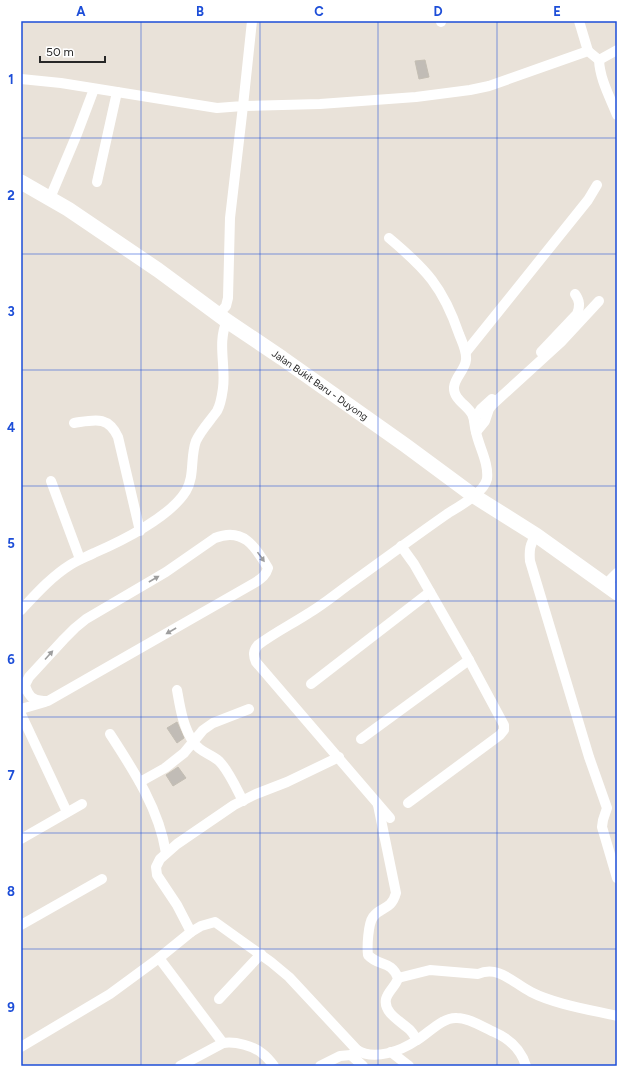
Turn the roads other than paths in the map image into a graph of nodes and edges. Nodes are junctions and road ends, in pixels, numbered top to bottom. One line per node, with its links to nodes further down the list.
1 (252, 21): 9 (street)
2 (580, 21): 4 (street)
3 (617, 50): 5 (street)
4 (588, 51): 5 (street); 9 (street)
5 (600, 60): 10 (street)
6 (21, 79): 7 (street)
7 (94, 89): 8 (street); 14 (street)
8 (117, 92): 9 (street); 12 (street)
9 (243, 106): 18 (street)
10 (617, 115)
11 (21, 182): 14 (main road, Jalan Bukit Baru - Duyong)
12 (97, 182)
13 (597, 185): 19 (street)
14 (50, 198): 18 (main road, Jalan Bukit Baru - Duyong)
15 (389, 238): 19 (street)
16 (575, 294): 20 (street)
17 (599, 301): 22 (street)
18 (223, 318): 24 (main road, Jalan Bukit Baru - Duyong); 25 (street)
19 (466, 352): 20 (street)
20 (474, 420): 22 (street)
21 (74, 423): 25 (street)
22 (476, 432): 24 (street)
23 (51, 481): 28 (street)
24 (474, 496): 26 (main road, Jalan Bukit Baru - Duyong); 27 (street)
25 (140, 531): 28 (street)
26 (536, 535): 30 (main road, Jalan Bukit Baru - Duyong); 54 (street)
27 (401, 546): 31 (street); 44 (street)
28 (80, 559): 32 (street)
29 (617, 573): 30 (street)
30 (612, 590)
31 (430, 592): 33 (street); 34 (street)
32 (21, 610)
33 (469, 660): 42 (street); 48 (street)
34 (310, 684)
35 (23, 687): 37 (street); 37 (street, one-way to 37)
36 (177, 690): 43 (street)
37 (48, 701): 38 (street)
38 (21, 709)
39 (249, 709): 43 (street)
40 (21, 714): 50 (street)
41 (110, 734): 45 (street)
42 (361, 739)
43 (193, 742): 45 (street); 46 (street)
44 (339, 757): 46 (street); 47 (street)
45 (140, 782): 53 (street)
46 (243, 801): 53 (street)
47 (377, 802): 51 (street); 60 (street)
48 (408, 803)
49 (82, 804): 50 (street)
50 (67, 812): 52 (street)
51 (390, 818)
52 (21, 839)
53 (166, 853): 57 (street)
54 (617, 878)
55 (102, 879): 56 (street)
56 (21, 925)
57 (191, 932): 58 (street); 59 (street)
58 (261, 954): 61 (street); 66 (street)
59 (159, 958): 64 (street); 65 (street)
60 (398, 978): 62 (street); 63 (street)
61 (219, 999)
62 (617, 1016)
63 (417, 1040): 67 (street); 73 (street)
64 (223, 1043): 68 (street); 69 (street)
65 (21, 1047)
66 (354, 1052): 67 (street); 70 (street); 71 (street)
67 (392, 1052): 72 (street)
68 (180, 1066)
69 (274, 1066)
70 (320, 1066)
71 (363, 1066)
72 (408, 1066)
73 (526, 1066)

